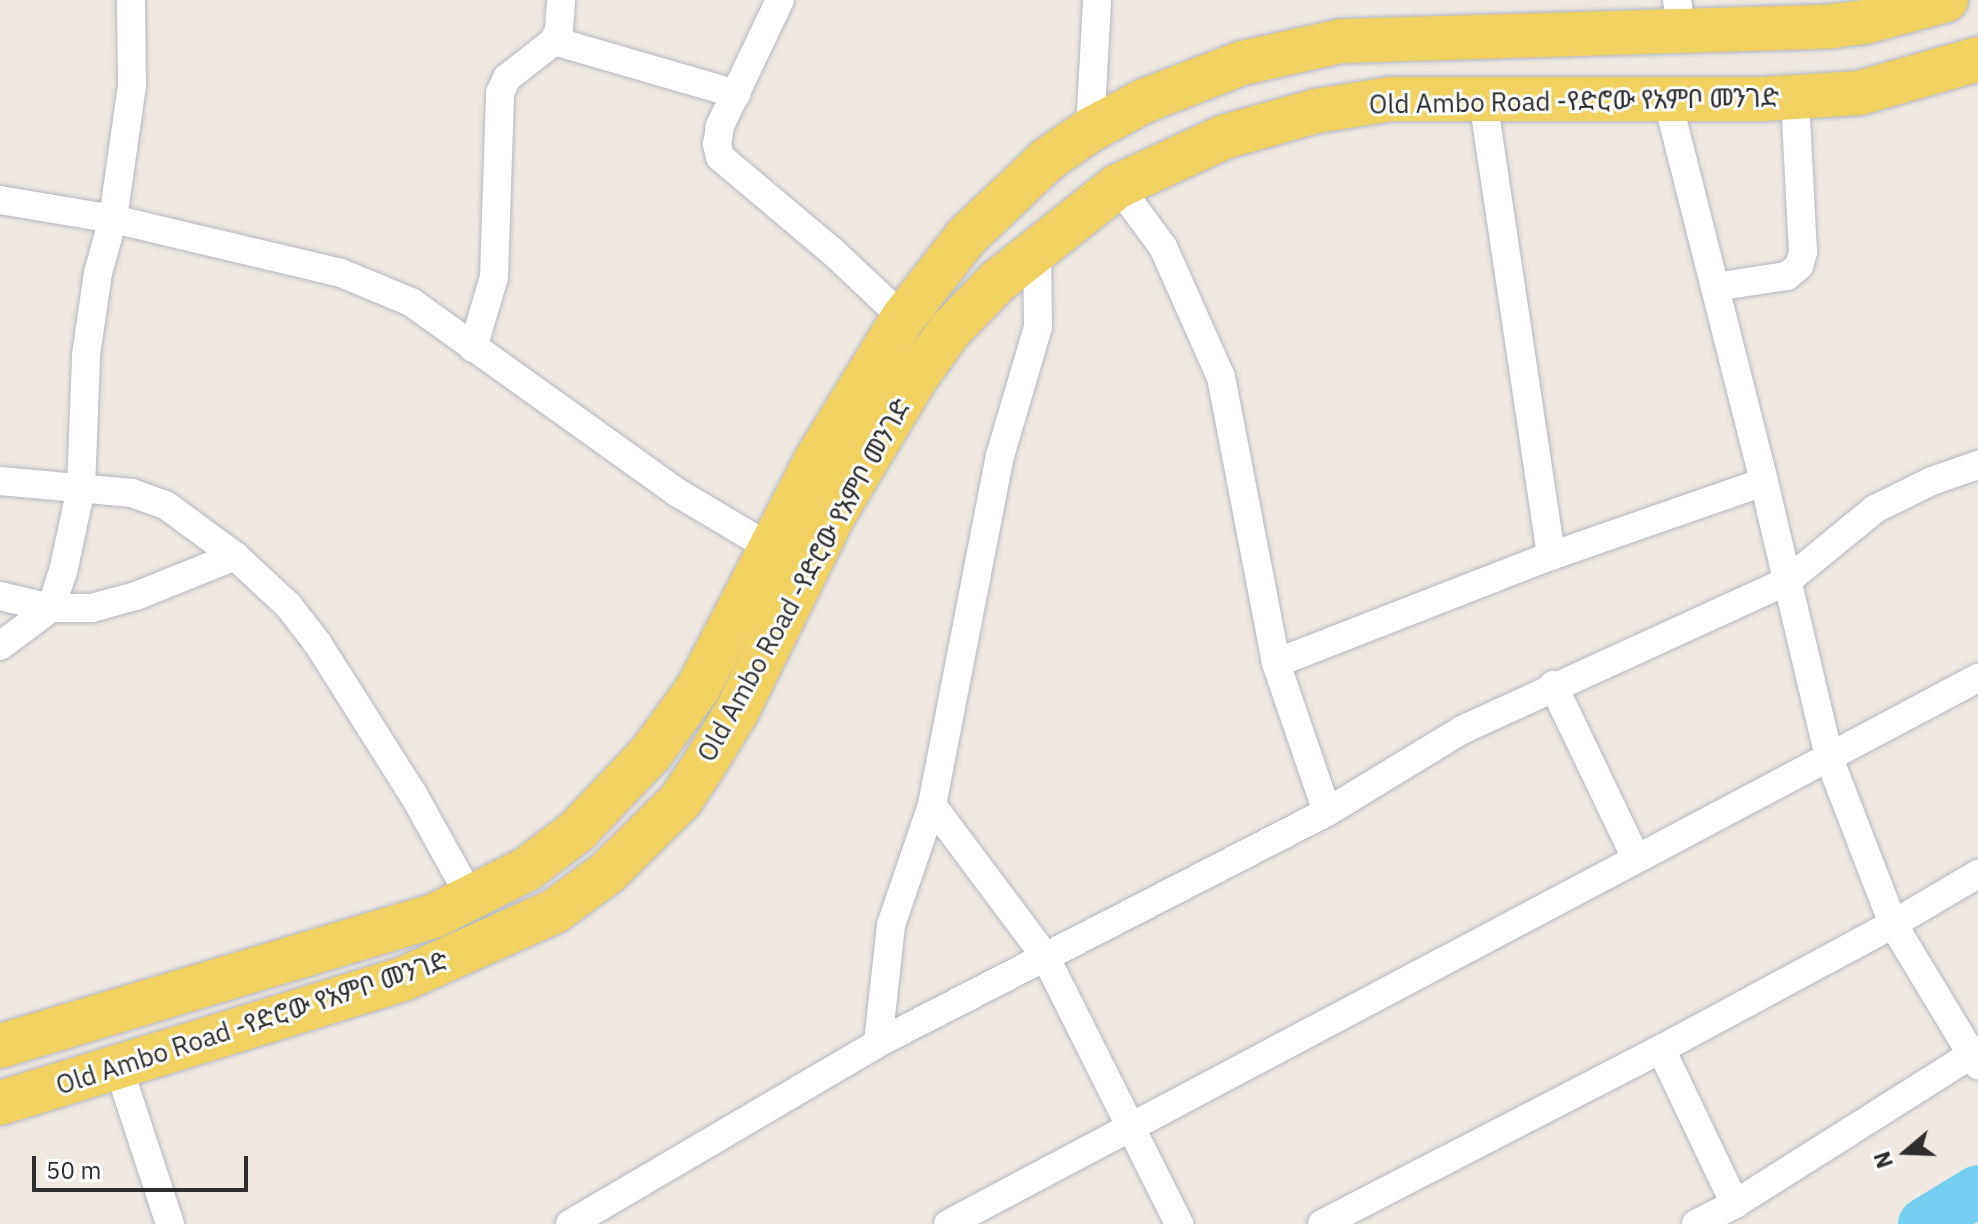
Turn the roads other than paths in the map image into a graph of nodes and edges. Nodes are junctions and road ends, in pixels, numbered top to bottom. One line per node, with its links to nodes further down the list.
1 (131, 0): 17 (street)
2 (561, 0): 8 (street)
3 (780, 0): 10 (street)
4 (1097, 0): 14 (street)
5 (1946, 0): 6 (main road, Old Ambo Road -የድሮው የአምቦ መንገድ)
6 (1864, 11): 7 (main road, Old Ambo Road -የድሮው የአምቦ መንገድ)
7 (1679, 15): 14 (main road, Old Ambo Road -የድሮው የአምቦ መንገድ)
8 (554, 41): 10 (street); 21 (street)
9 (1978, 59): 11 (main road, Old Ambo Road -የድሮው የአምቦ መንገድ)
10 (736, 94): 20 (street)
11 (1795, 97): 12 (main road, Old Ambo Road -የድሮው የአምቦ መንገድ); 19 (street)
12 (1667, 98): 13 (main road, Old Ambo Road -የድሮው የአምቦ መንገድ); 19 (street)
13 (1483, 100): 15 (main road, Old Ambo Road -የድሮው የአምቦ መንገድ); 28 (street)
14 (1090, 130): 20 (main road, Old Ambo Road -የድሮው የአምቦ መንገድ)
15 (1118, 186): 18 (main road, Old Ambo Road -የድሮው የአምቦ መንገድ); 33 (street)
16 (0, 200): 17 (street)
17 (113, 219): 21 (street); 25 (street)
18 (1037, 247): 37 (street); 48 (main road, Old Ambo Road -የድሮው የአምቦ መንገድ)
19 (1715, 287): 24 (street)
20 (903, 318): 26 (main road, Old Ambo Road -የድሮው የአምቦ መንገድ)
21 (473, 348): 26 (street)
22 (1978, 465): 29 (street)
23 (0, 481): 25 (street)
24 (1764, 482): 28 (street); 29 (street)
25 (81, 488): 27 (street); 31 (street)
26 (769, 547): 41 (main road, Old Ambo Road -የድሮው የአምቦ መንገድ)
27 (235, 556): 31 (street); 41 (street)
28 (1551, 556): 33 (street)
29 (1787, 581): 35 (street); 36 (street)
30 (0, 596): 31 (street)
31 (51, 608): 32 (street)
32 (0, 646)
33 (1276, 663): 38 (street)
34 (1978, 678): 36 (street)
35 (1553, 685): 38 (street); 39 (street)
36 (1829, 758): 39 (street); 42 (street)
37 (932, 805): 43 (street); 44 (street)
38 (1327, 812): 43 (street)
39 (1636, 858): 50 (street)
40 (1978, 874): 42 (street)
41 (471, 898): 45 (main road, Old Ambo Road -የድሮው የአምቦ መንገድ)
42 (1893, 924): 46 (street); 47 (street)
43 (1045, 956): 44 (street); 50 (street)
44 (878, 1043): 53 (street)
45 (0, 1046)
46 (1661, 1049): 51 (street); 56 (street)
47 (1975, 1060): 51 (street)
48 (119, 1069): 49 (main road, Old Ambo Road -የድሮው የአምቦ መንገድ); 52 (street)
49 (0, 1103)
50 (1133, 1125): 54 (street); 55 (street)
51 (1735, 1204): 57 (street)
52 (170, 1224)
53 (570, 1224)
54 (948, 1224)
55 (1179, 1224)
56 (1322, 1224)
57 (1696, 1224)

